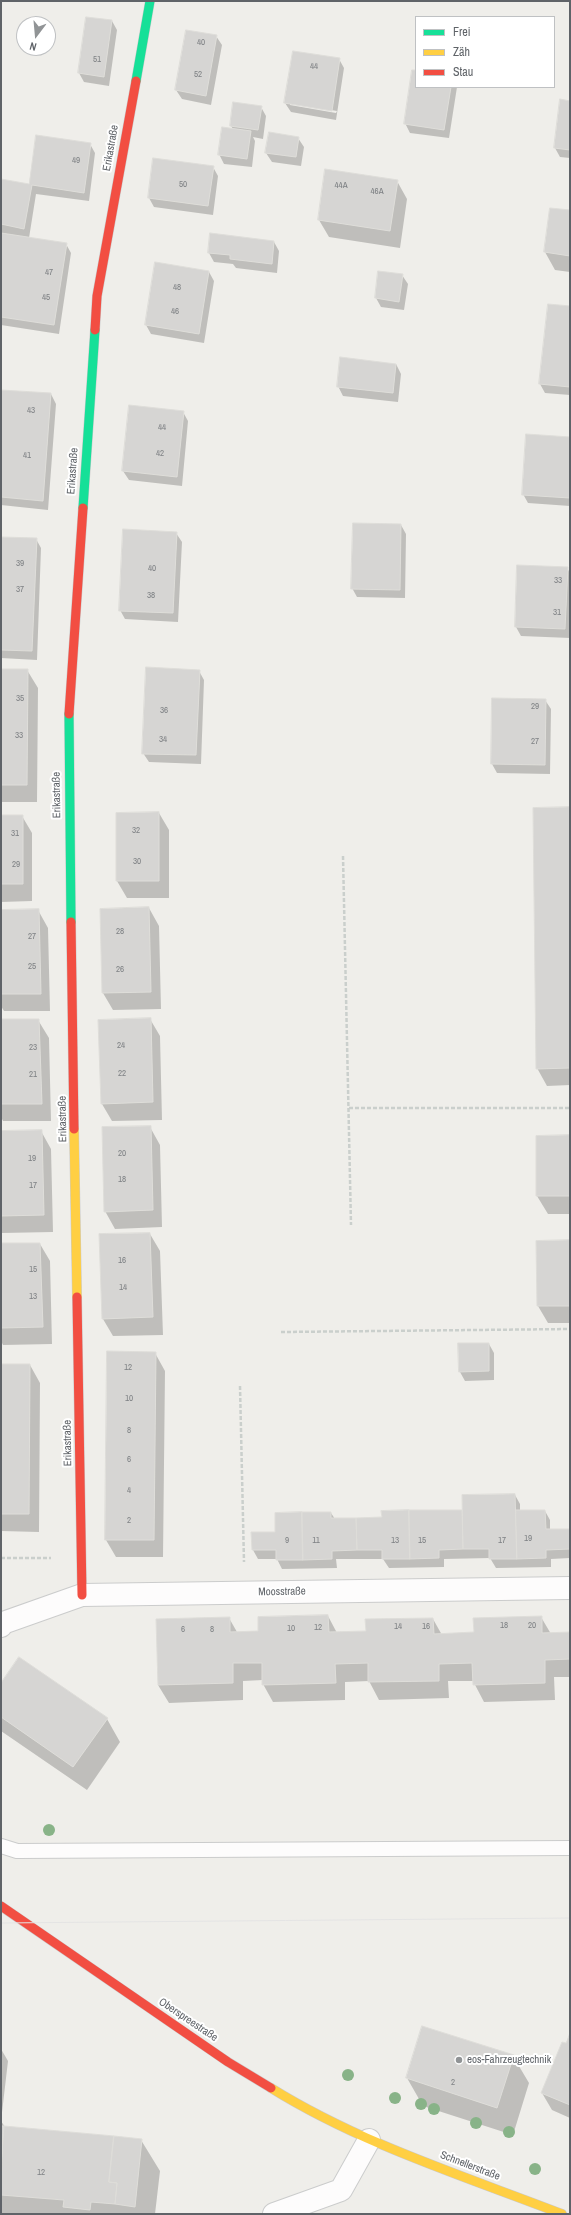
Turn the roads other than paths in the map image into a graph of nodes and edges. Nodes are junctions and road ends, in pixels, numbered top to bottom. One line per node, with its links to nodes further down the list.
1 (150, 1): 3 (street, Erikastraße)
2 (570, 1588): 3 (street, Moosstraße)
3 (82, 1595): 4 (street, Moosstraße)
4 (1, 1626)
5 (1, 1846): 6 (lane)
6 (570, 1848)
7 (1, 1906): 8 (street, Oberspreestraße)
8 (369, 2140): 9 (street); 10 (street, Schnellerstraße)
9 (274, 2214)
10 (562, 2214)

